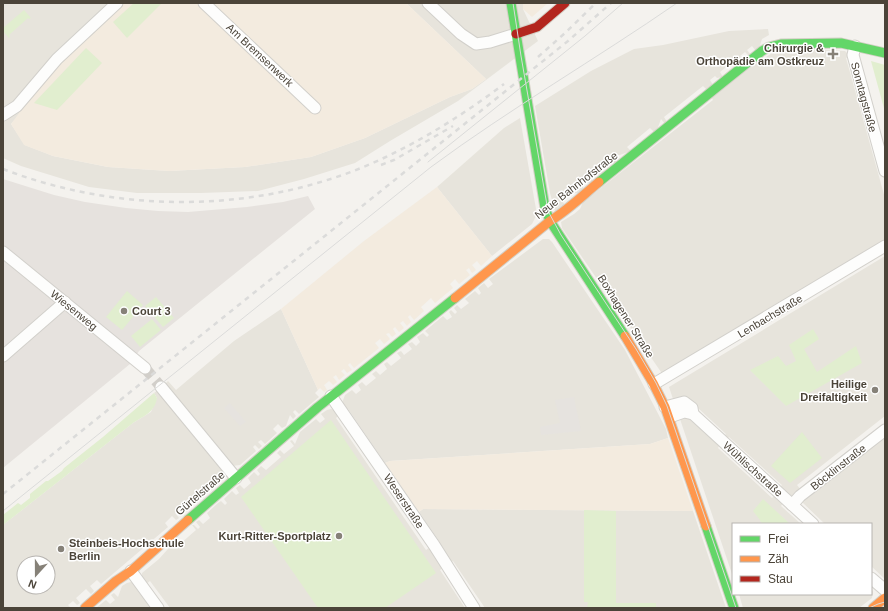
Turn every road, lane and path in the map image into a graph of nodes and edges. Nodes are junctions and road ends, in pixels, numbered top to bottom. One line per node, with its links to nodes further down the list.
1 (117, 3): 10 (street)
2 (204, 3): 9 (street, Am Bremsenwerk)
3 (428, 3): 6 (street)
4 (511, 3): 6 (street, Boxhagener Straße)
5 (566, 3): 6 (street)
6 (516, 34): 12 (street, Boxhagener Straße)
7 (855, 46): 8 (street, Neue Bahnhofstraße); 11 (street, Sonntagstraße); 12 (street, Neue Bahnhofstraße)
8 (885, 53)
9 (316, 108)
10 (3, 115)
11 (885, 171)
12 (550, 221): 18 (street, Boxhagener Straße); 20 (street, Neue Bahnhofstraße)
13 (885, 246): 18 (street, Lenbachstraße)
14 (3, 252): 15 (street, Wiesenweg)
15 (65, 302): 16 (street); 17 (street, Wiesenweg)
16 (3, 356)
17 (145, 368)
18 (654, 384): 21 (street, Boxhagener Straße)
19 (161, 387): 23 (street)
20 (331, 396): 23 (street, Gürtelstraße); 32 (street, Weserstraße)
21 (667, 412): 24 (street, Wühlischstraße); 33 (street, Boxhagener Straße)
22 (885, 430): 24 (street, Böcklinstraße)
23 (236, 478): 26 (street, Gürtelstraße)
24 (792, 505): 25 (street, Wühlischstraße)
25 (812, 523)
26 (131, 571): 30 (street, Gürtelstraße); 31 (street)
27 (872, 579): 28 (street)
28 (885, 590)
29 (885, 598): 34 (street)
30 (85, 608)
31 (158, 608)
32 (474, 608)
33 (734, 608)
34 (873, 608)

